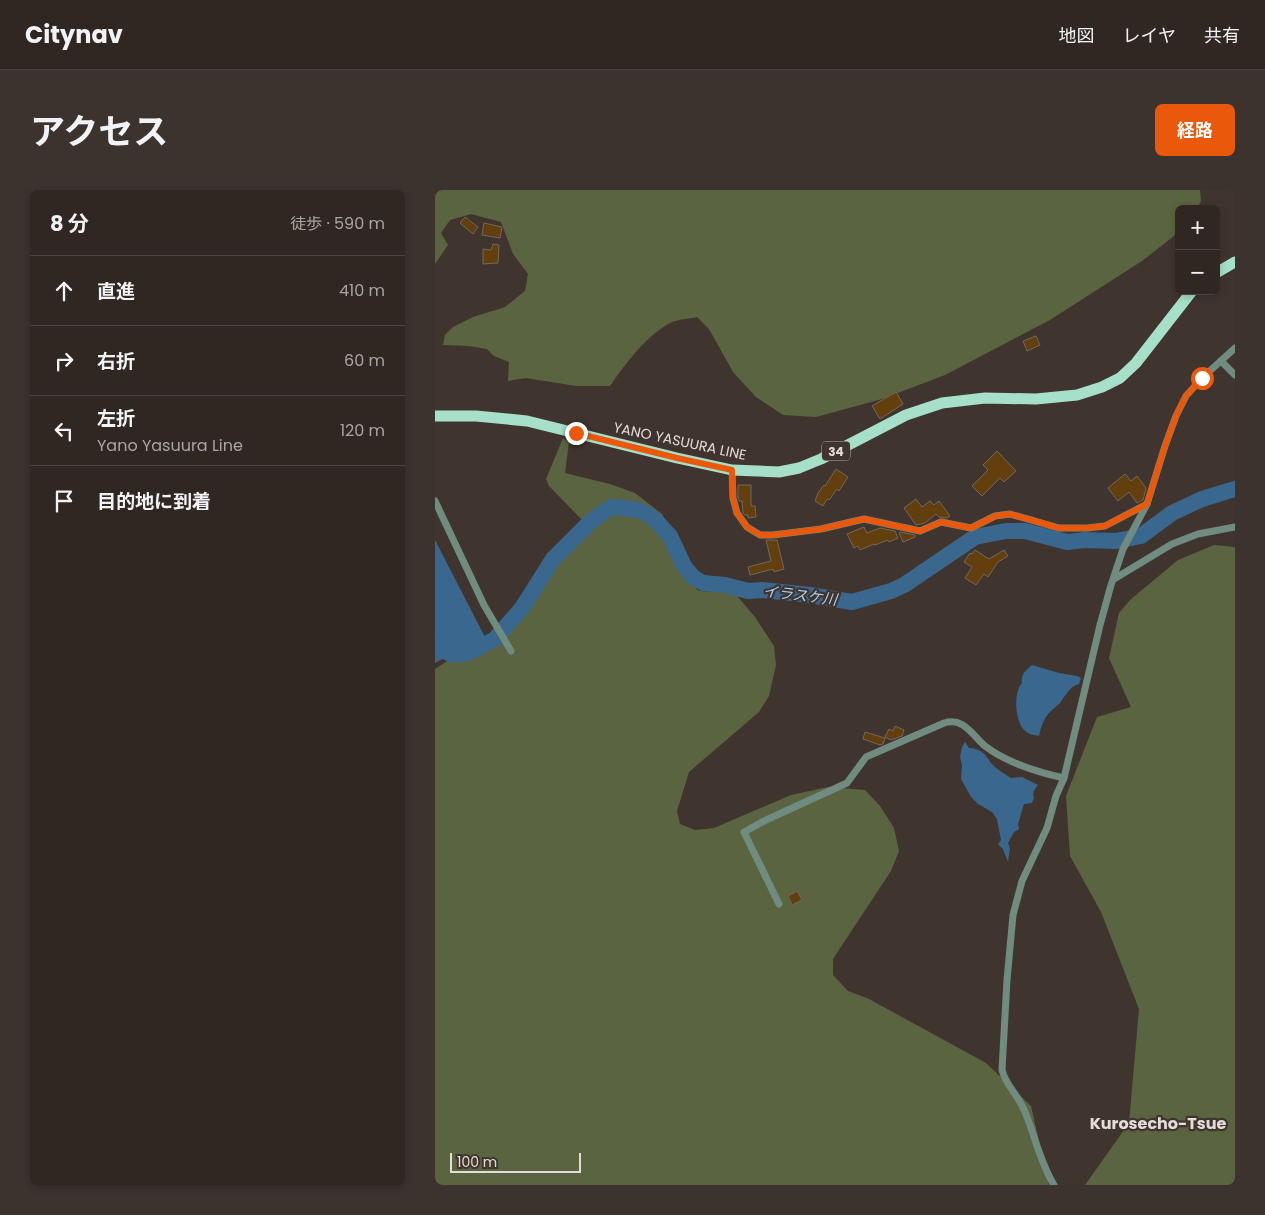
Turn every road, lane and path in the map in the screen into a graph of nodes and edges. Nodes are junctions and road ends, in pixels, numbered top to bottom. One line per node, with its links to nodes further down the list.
1 (1235, 262): 2 (main road)
2 (1220, 271)
3 (1189, 295): 8 (main road, YANO YASUURA LINE / 34)
4 (1235, 348): 5 (street)
5 (1221, 361): 6 (street); 10 (street)
6 (1235, 375)
7 (435, 416): 8 (main road, YANO YASUURA LINE / 34)
8 (732, 470): 10 (street)
9 (435, 501): 13 (street)
10 (1147, 504): 12 (street)
11 (1235, 527): 12 (street)
12 (1113, 579): 14 (street)
13 (511, 651)
14 (1063, 778): 15 (street); 16 (street)
15 (779, 904)
16 (1054, 1185)

